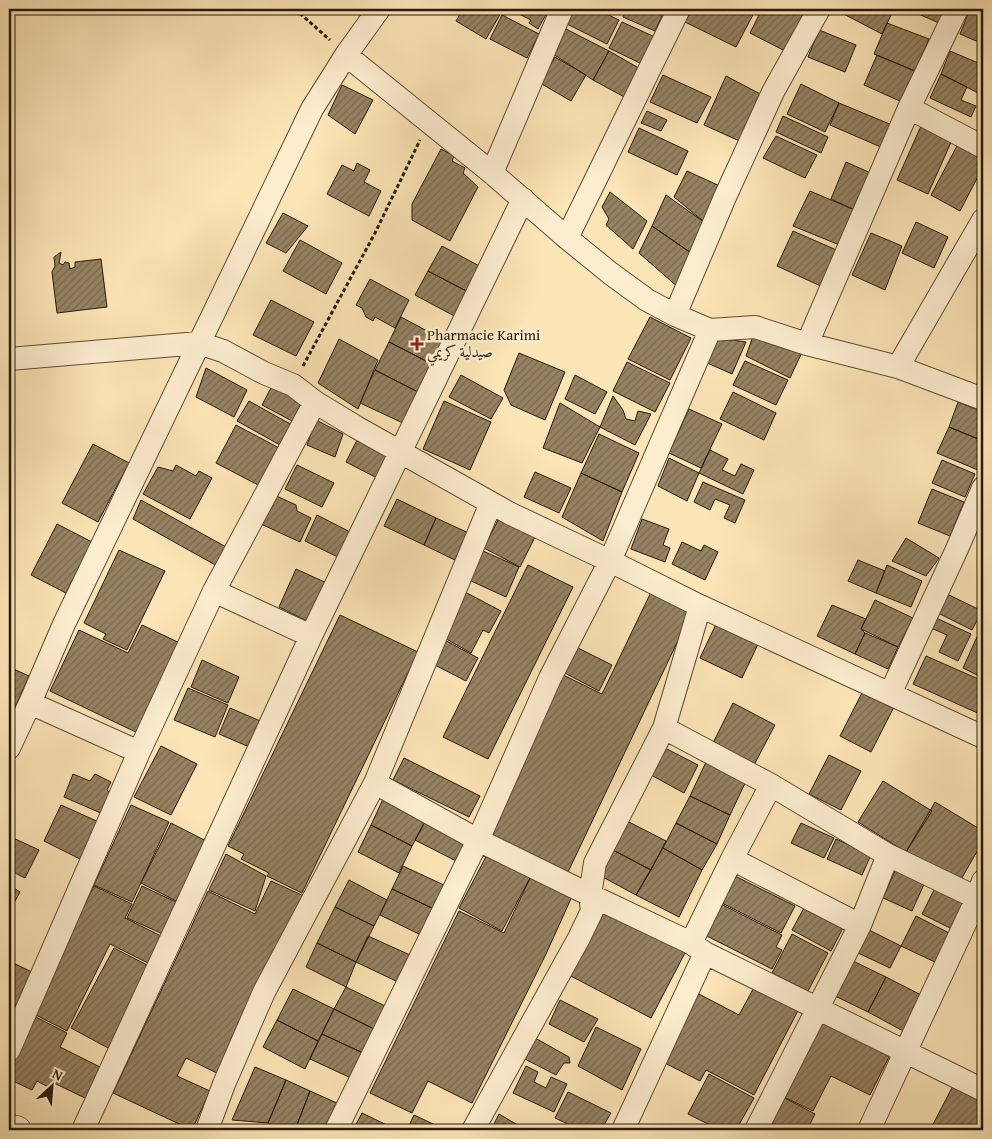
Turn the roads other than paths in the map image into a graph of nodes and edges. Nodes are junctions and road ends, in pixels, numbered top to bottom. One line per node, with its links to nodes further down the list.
1 (378, 9): 6 (street)
2 (562, 9): 9 (street)
3 (679, 9): 12 (street)
4 (819, 9): 13 (street)
5 (957, 9): 7 (street)
6 (346, 55): 9 (street); 15 (street)
7 (909, 108): 8 (street); 16 (street)
8 (983, 147)
9 (492, 173): 10 (street)
10 (523, 199): 12 (street); 21 (street)
11 (983, 220): 18 (street)
12 (567, 238): 13 (street)
13 (675, 315): 14 (street)
14 (710, 330): 16 (street); 24 (street)
15 (199, 343): 17 (street); 20 (street); 29 (street)
16 (808, 344): 18 (street)
17 (9, 360)
18 (898, 367): 19 (street)
19 (983, 398)
20 (315, 402): 21 (street); 25 (street)
21 (401, 451): 23 (street); 27 (street)
22 (983, 488): 28 (street)
23 (491, 503): 24 (street); 34 (street)
24 (610, 560): 26 (street); 36 (street)
25 (214, 591): 27 (street); 33 (street)
26 (700, 606): 28 (street); 30 (street)
27 (311, 636): 49 (street)
28 (890, 694): 31 (street)
29 (30, 704): 32 (street); 33 (street)
30 (664, 728): 35 (street); 40 (street)
31 (983, 737)
32 (9, 748)
33 (139, 752): 44 (street)
34 (375, 783): 36 (street); 50 (street)
35 (771, 785): 37 (street); 38 (street)
36 (478, 840): 40 (street); 51 (street)
37 (888, 855): 39 (street); 41 (street)
38 (732, 859): 41 (street); 42 (street)
39 (980, 890): 45 (street)
40 (590, 896): 42 (street); 52 (street)
41 (860, 925): 43 (street)
42 (698, 948): 43 (street); 53 (street)
43 (818, 1009): 45 (street); 54 (street)
44 (9, 1050)
45 (906, 1052): 46 (street); 55 (street)
46 (983, 1090)
47 (9, 1128): 48 (street)
48 (17, 1130)
49 (83, 1130)
50 (207, 1130)
51 (336, 1130)
52 (473, 1130)
53 (623, 1130)
54 (756, 1130)
55 (869, 1130)

